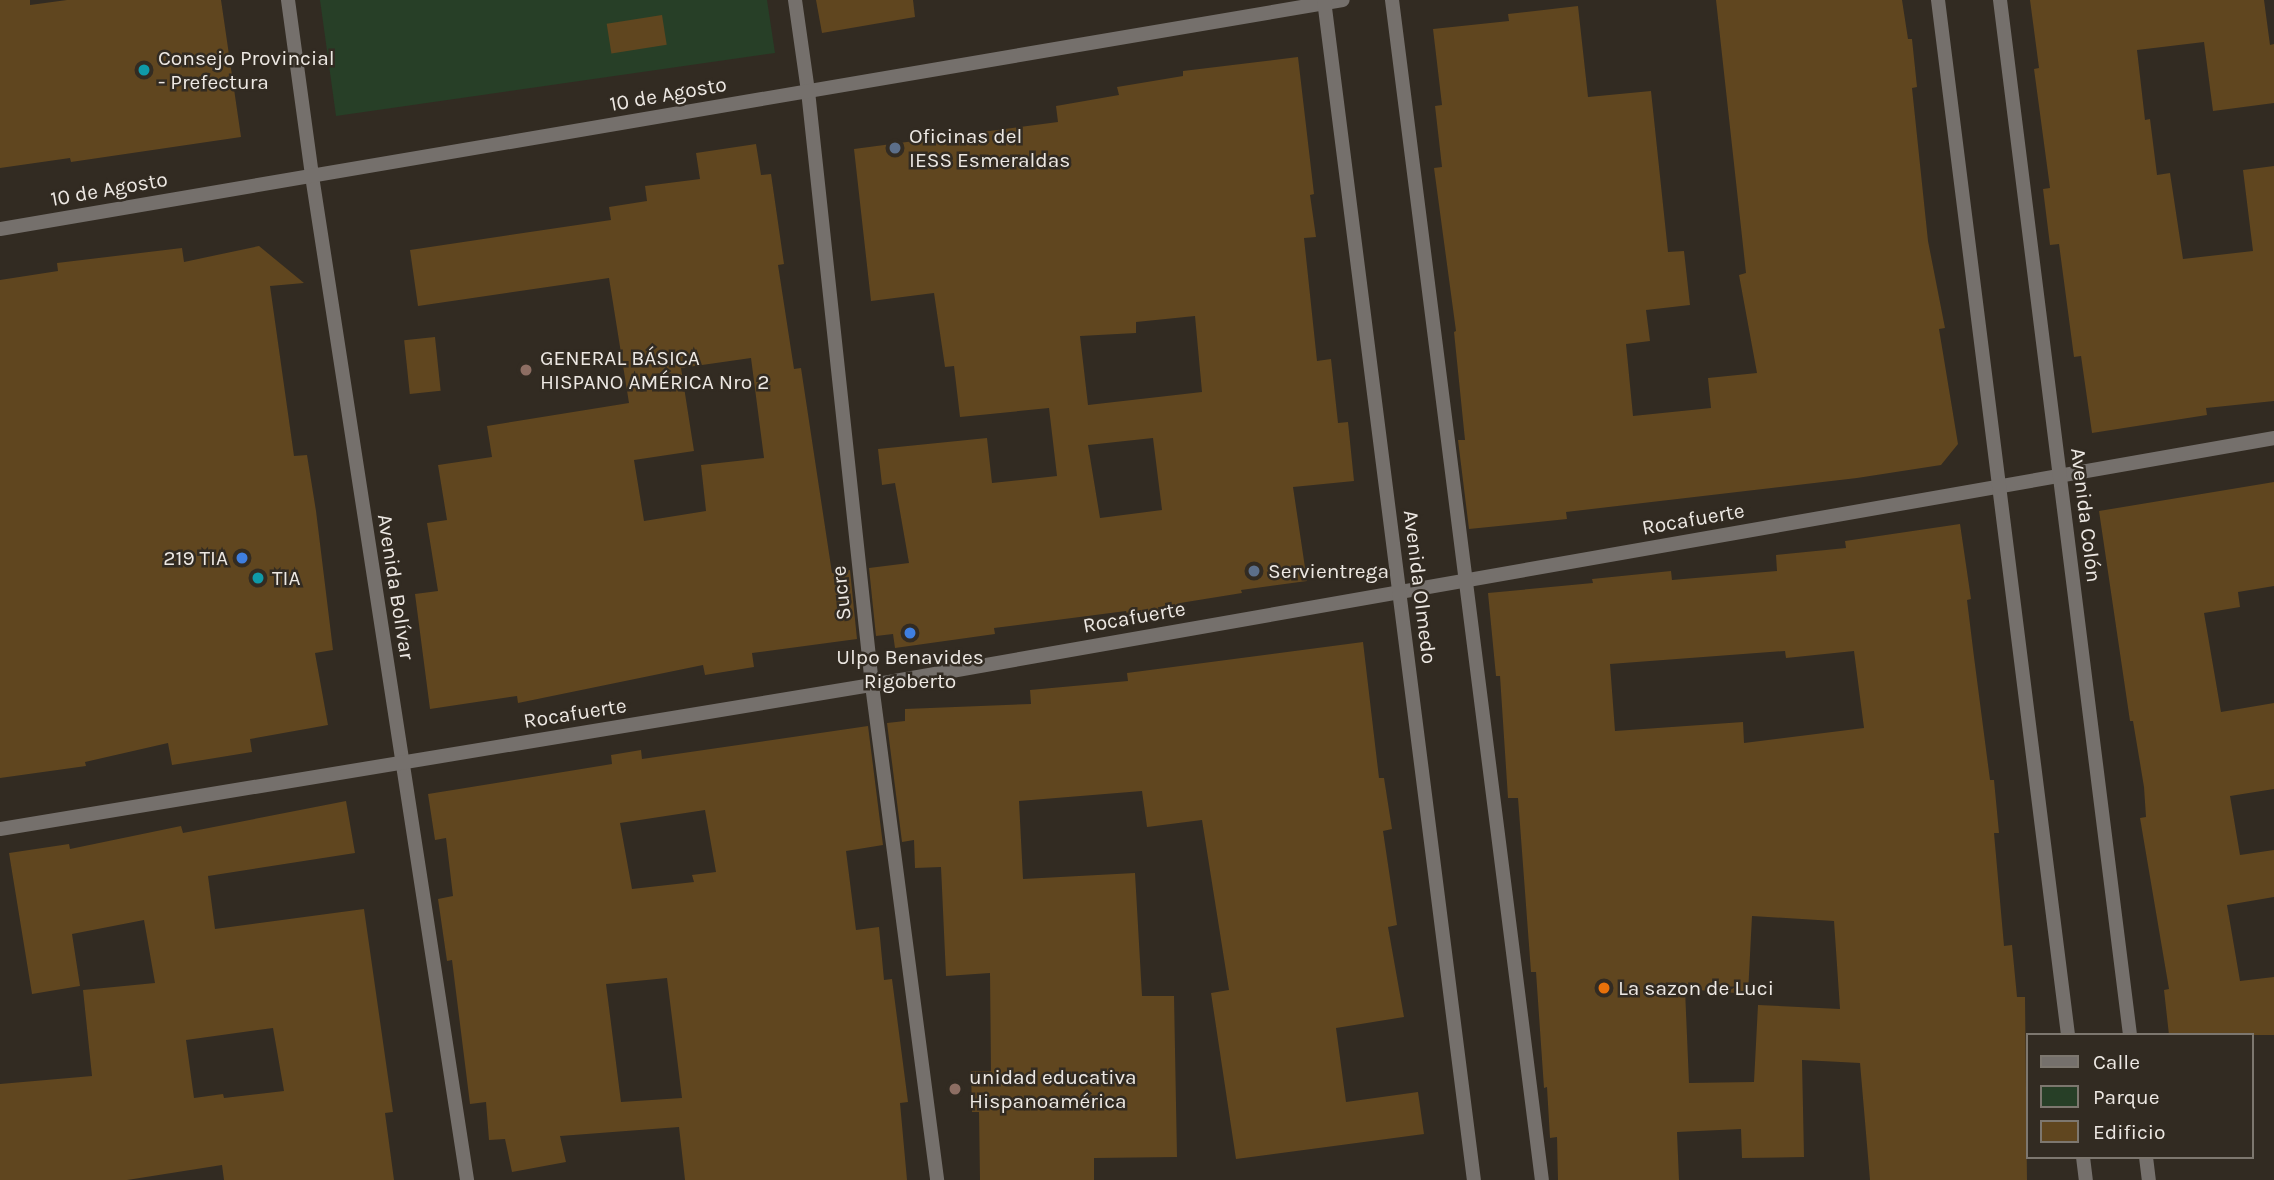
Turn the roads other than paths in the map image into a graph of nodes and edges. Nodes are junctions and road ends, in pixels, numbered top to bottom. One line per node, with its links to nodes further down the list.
1 (288, 0): 9 (street, Avenida Bolívar)
2 (795, 0): 8 (street, Sucre)
3 (1343, 0): 7 (street, 10 de Agosto)
4 (1392, 0): 14 (street)
5 (1938, 0): 13 (street)
6 (2000, 0): 12 (street, Avenida Colón)
7 (1324, 1): 8 (street, 10 de Agosto); 15 (street, Avenida Olmedo)
8 (808, 91): 9 (street, 10 de Agosto); 16 (street, Sucre)
9 (312, 176): 10 (street, 10 de Agosto); 17 (street, Avenida Bolívar)
10 (0, 229)
11 (2274, 438): 12 (street, Rocafuerte)
12 (2060, 475): 13 (street, Rocafuerte); 20 (street, Avenida Colón)
13 (1999, 486): 14 (street, Rocafuerte); 19 (street)
14 (1466, 580): 15 (street, Rocafuerte); 26 (street)
15 (1400, 592): 16 (street, Rocafuerte); 25 (street, Avenida Olmedo)
16 (872, 685): 17 (street, Rocafuerte); 24 (street, Sucre)
17 (401, 763): 18 (street, Rocafuerte); 23 (street, Avenida Bolívar)
18 (0, 829)
19 (2068, 1033)
20 (2130, 1033)
21 (2083, 1159): 27 (street)
22 (2146, 1159): 28 (street)
23 (467, 1180)
24 (937, 1180)
25 (1474, 1180)
26 (1542, 1180)
27 (2086, 1180)
28 (2149, 1180)

